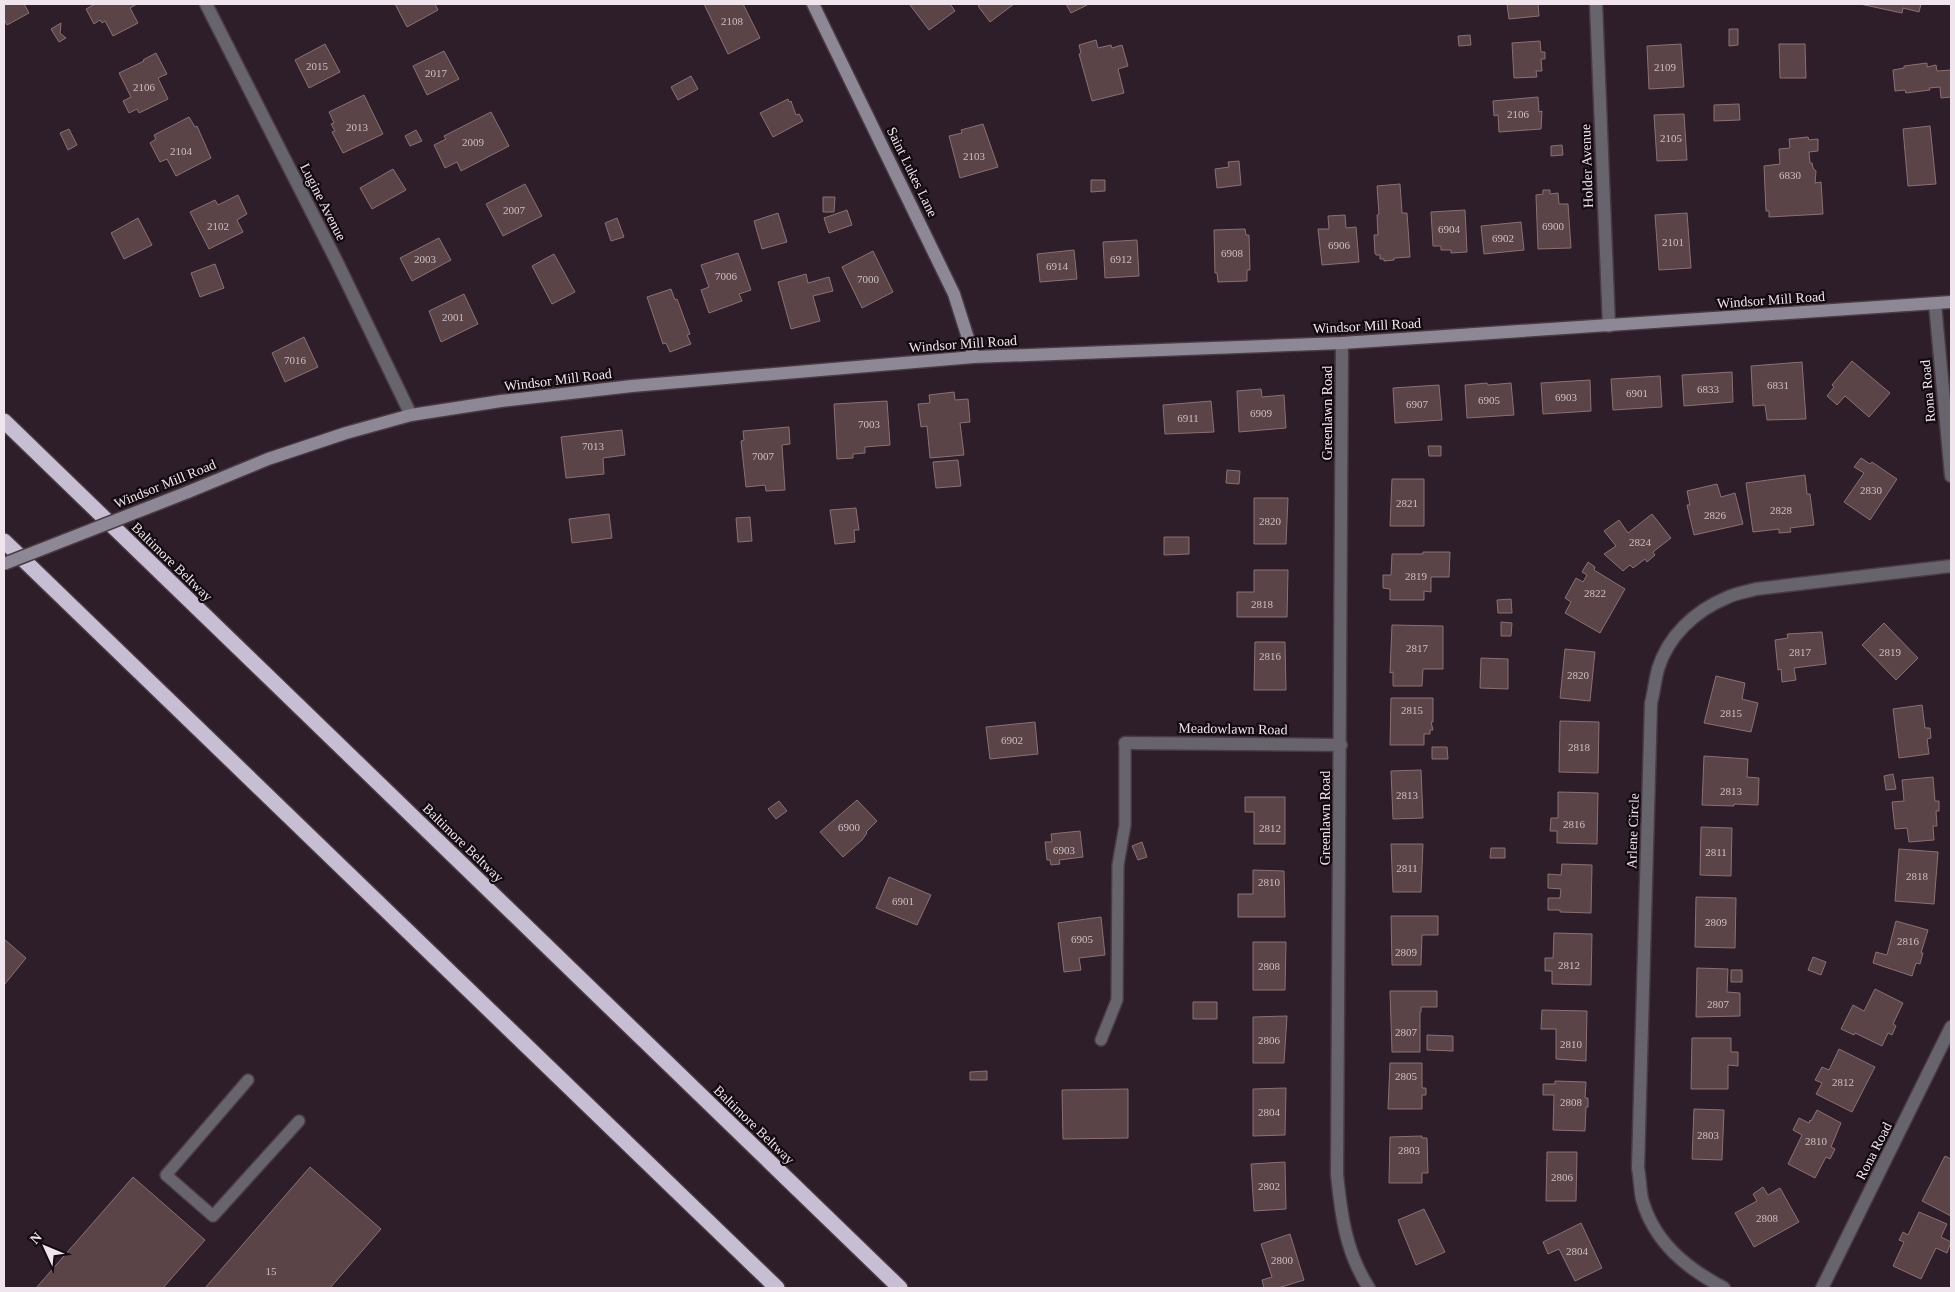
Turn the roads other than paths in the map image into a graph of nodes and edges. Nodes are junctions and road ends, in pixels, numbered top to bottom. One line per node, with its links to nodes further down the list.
1 (206, 4): 9 (street, Lugine Avenue)
2 (813, 4): 8 (main road, Saint Lukes Lane)
3 (1596, 4): 6 (street, Holder Avenue)
4 (1951, 302): 5 (main road, Windsor Mill Road)
5 (1935, 304): 6 (main road, Windsor Mill Road); 11 (street, Rona Road)
6 (1609, 326): 7 (main road, Windsor Mill Road)
7 (1342, 343): 8 (main road, Windsor Mill Road); 16 (street, Greenlawn Road)
8 (974, 357): 9 (main road, Windsor Mill Road)
9 (411, 415): 13 (main road, Windsor Mill Road, bridge)
10 (4, 422): 22 (highway, Baltimore Beltway)
11 (1951, 476)
12 (4, 541): 21 (highway)
13 (4, 564)
14 (1951, 566): 24 (street, Arlene Circle)
15 (1125, 743): 16 (street, Meadowlawn Road); 18 (lane)
16 (1341, 745): 23 (street, Greenlawn Road)
17 (1951, 1028): 25 (street, Rona Road)
18 (1101, 1040)
19 (248, 1080): 20 (lane)
20 (299, 1121)
21 (777, 1288)
22 (900, 1288)
23 (1369, 1288)
24 (1724, 1288)
25 (1822, 1288)

